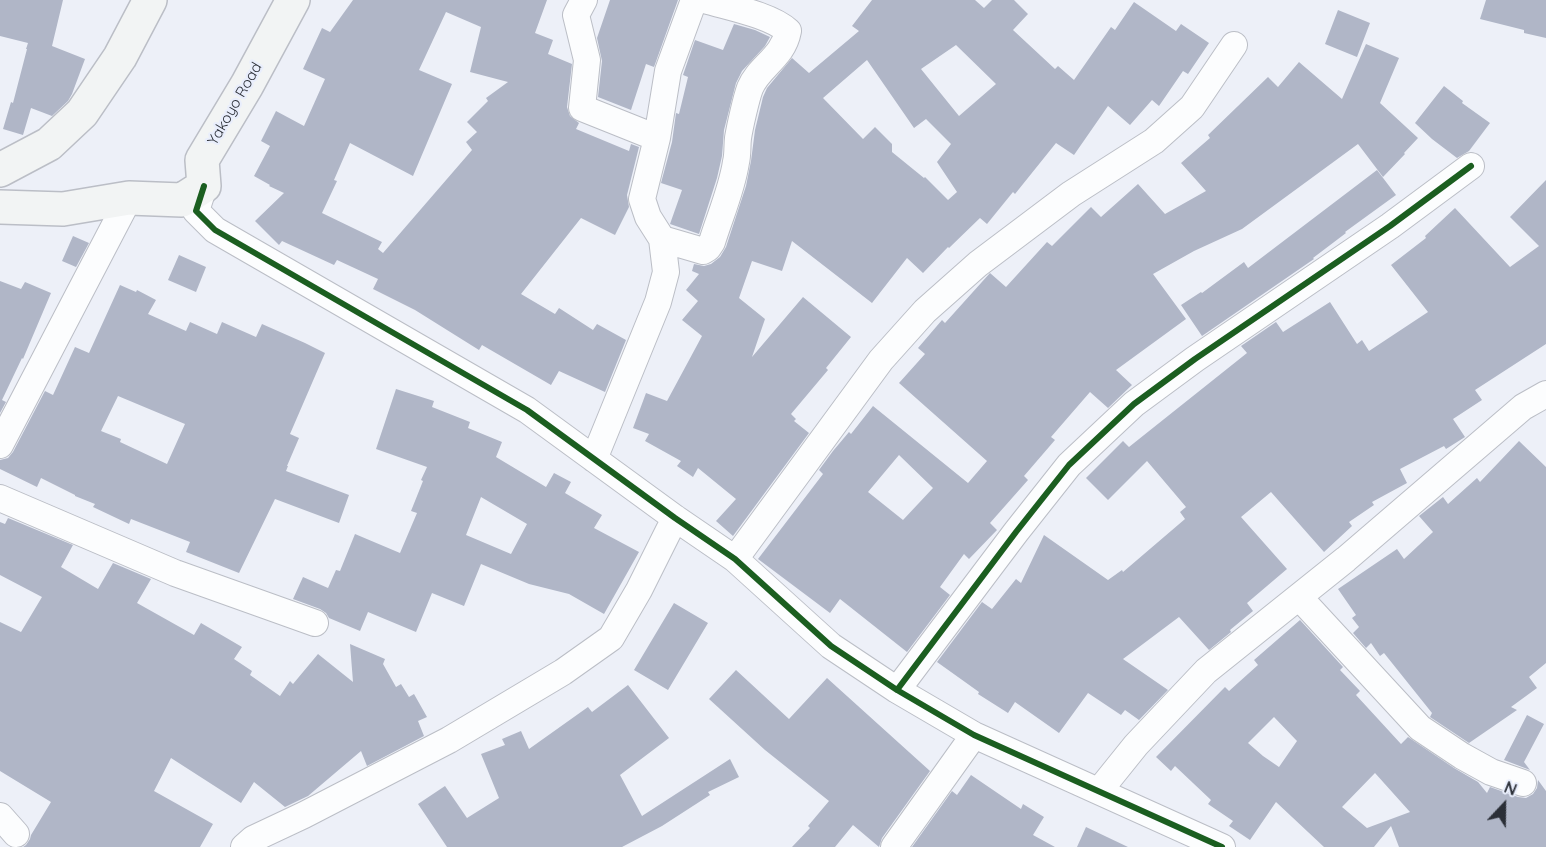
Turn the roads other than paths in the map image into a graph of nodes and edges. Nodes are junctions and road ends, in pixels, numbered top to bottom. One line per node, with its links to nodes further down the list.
1 (150, 0): 9 (main road)
2 (293, 0): 10 (main road, Yakoyo Road)
3 (584, 0): 7 (street)
4 (694, 0): 7 (street)
5 (705, 0): 13 (street)
6 (1234, 45): 19 (street)
7 (657, 138): 13 (street)
8 (1472, 166): 22 (street)
9 (0, 170)
10 (204, 186): 11 (main road); 16 (street)
11 (129, 198): 12 (main road); 15 (street)
12 (0, 207)
13 (662, 239): 16 (street)
14 (1546, 394): 20 (street)
15 (0, 445)
16 (594, 459): 18 (street)
17 (0, 498): 21 (street)
18 (675, 519): 19 (street); 26 (street)
19 (735, 560): 22 (street)
20 (1299, 597): 24 (street); 25 (street)
21 (315, 623)
22 (897, 690): 23 (street)
23 (974, 735): 25 (street); 27 (street)
24 (1522, 783)
25 (1099, 791): 28 (street)
26 (244, 847)
27 (894, 847)
28 (1222, 847)

